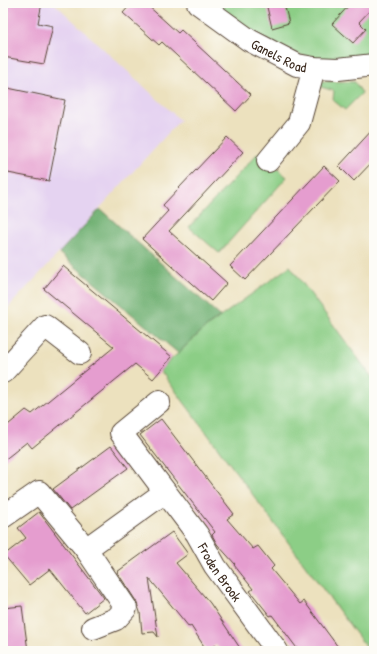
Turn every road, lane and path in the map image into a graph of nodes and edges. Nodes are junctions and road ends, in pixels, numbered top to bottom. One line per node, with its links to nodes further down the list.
1 (198, 3): 3 (street, Ganels Road)
2 (374, 66): 3 (street, Ganels Road)
3 (314, 68): 4 (street)
4 (268, 161)
5 (80, 353): 6 (street)
6 (3, 372)
7 (159, 402): 8 (street, Froden Brook)
8 (165, 492): 10 (street); 12 (street, Froden Brook)
9 (3, 517): 10 (street)
10 (86, 549): 11 (street)
11 (93, 628)
12 (277, 651)

